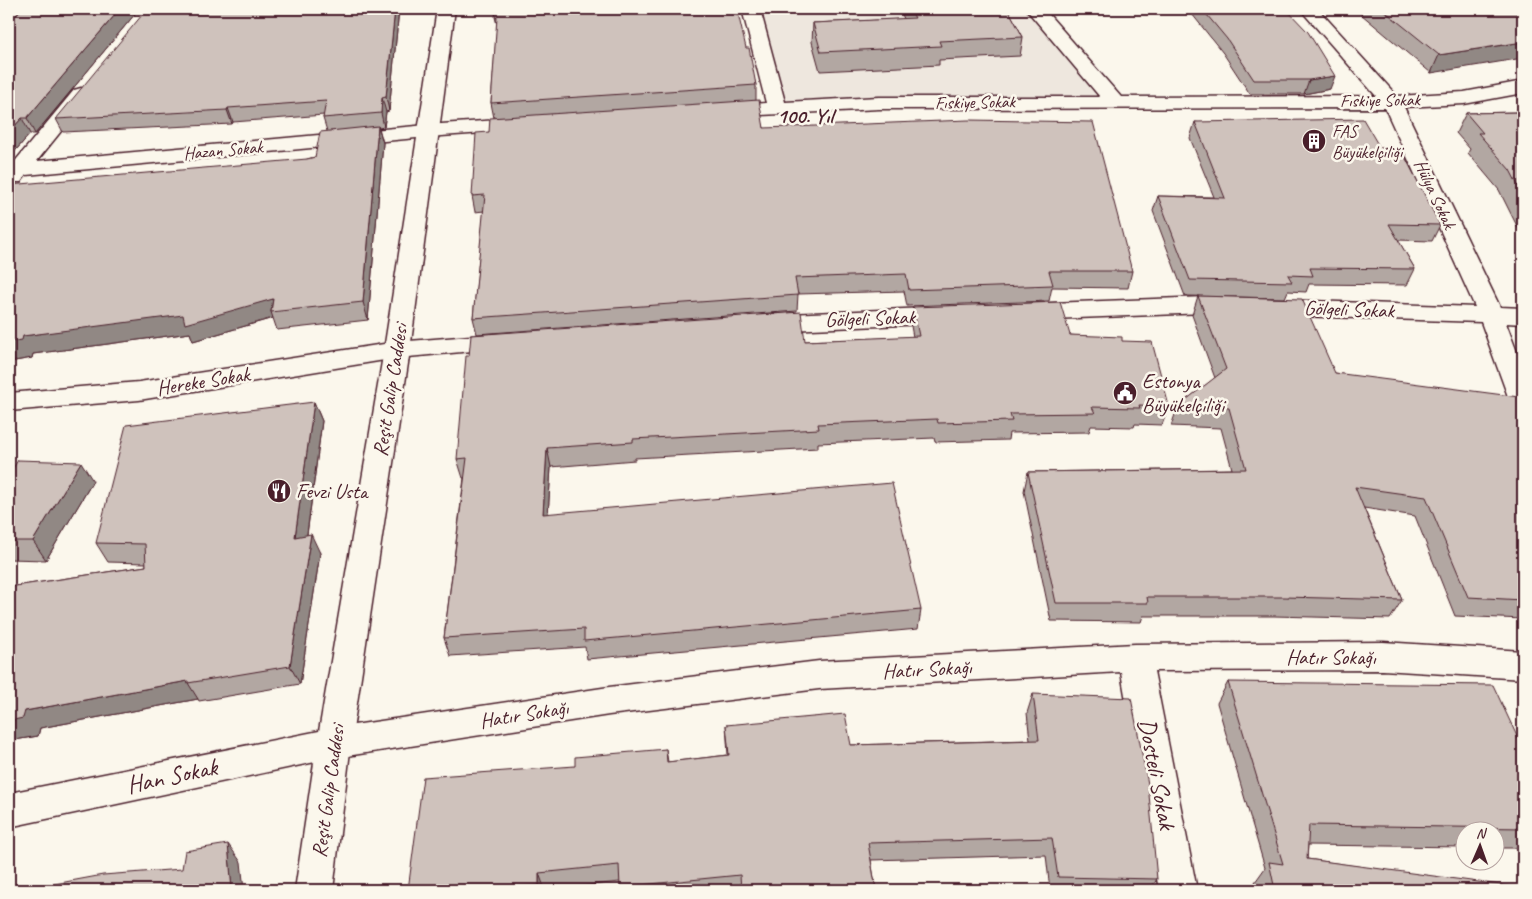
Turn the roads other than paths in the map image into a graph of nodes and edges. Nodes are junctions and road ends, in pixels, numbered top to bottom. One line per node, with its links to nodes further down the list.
1 (446, 9): 12 (street, Reşit Galip Caddesi)
2 (751, 9): 9 (street)
3 (1035, 9): 7 (street)
4 (1309, 9): 8 (street, Hülya Sokak)
5 (95, 77): 13 (street)
6 (1523, 87): 8 (street, Fıskiye Sokak)
7 (1114, 101): 8 (street, Fıskiye Sokak); 9 (street, Fıskiye Sokak)
8 (1392, 102): 15 (street, Hülya Sokak)
9 (777, 107): 10 (street, Fıskiye Sokak)
10 (709, 112)
11 (544, 123): 12 (street)
12 (427, 131): 13 (street, Hazan Sokak); 20 (street, Reşit Galip Caddesi)
13 (14, 175)
14 (999, 313): 15 (street, Gölgeli Sokak)
15 (1490, 313): 17 (street, Gölgeli Sokak); 22 (street, Hülya Sokak)
16 (970, 314): 18 (street, Gölgeli Sokak)
17 (1523, 316)
18 (744, 325)
19 (530, 340): 20 (street)
20 (397, 350): 21 (street, Hereke Sokak); 25 (street, Reşit Galip Caddesi)
21 (9, 402)
22 (1523, 402)
23 (1135, 658): 24 (street, Hatır Sokağı); 25 (street, Hatır Sokağı); 28 (street, Dosteli Sokak)
24 (1523, 665)
25 (334, 742): 26 (street, Han Sokak); 27 (street, Reşit Galip Caddesi)
26 (9, 810)
27 (314, 890)
28 (1178, 890)

